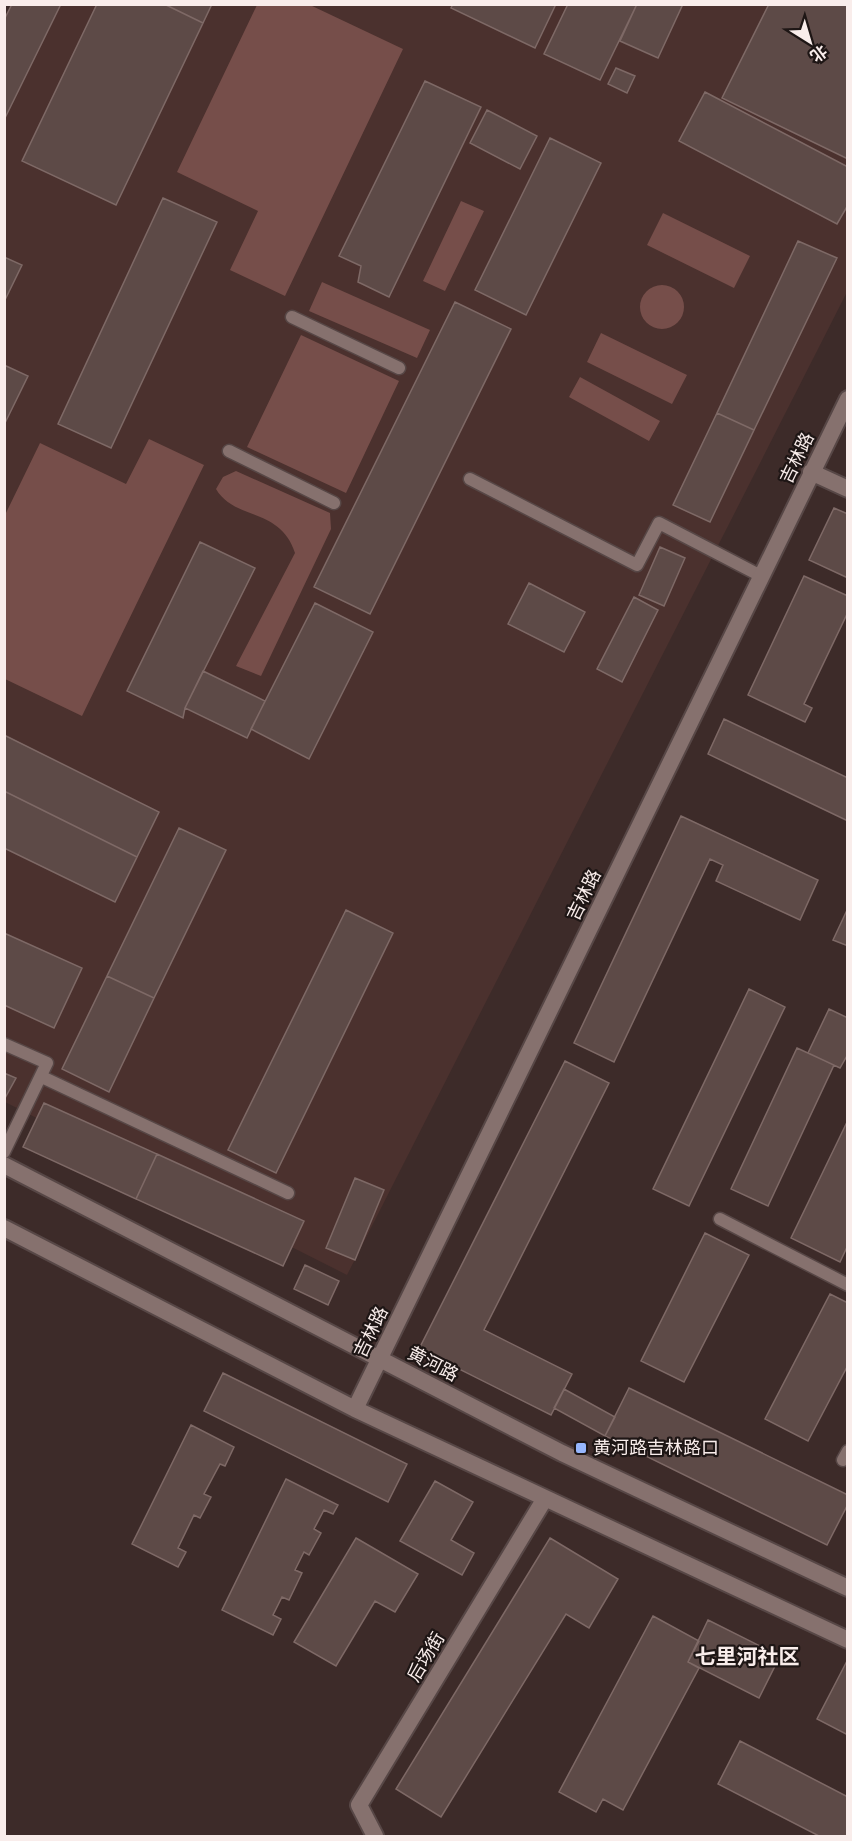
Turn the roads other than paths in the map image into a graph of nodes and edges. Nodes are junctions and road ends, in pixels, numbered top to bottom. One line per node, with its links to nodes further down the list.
1 (292, 317): 2 (lane)
2 (399, 368)
3 (848, 399): 5 (street, 吉林路)
4 (229, 451): 8 (lane)
5 (811, 472): 7 (street); 9 (street, 吉林路)
6 (470, 479): 9 (lane)
7 (848, 489)
8 (334, 502)
9 (761, 576): 18 (street, 吉林路)
10 (4, 1044): 11 (lane)
11 (42, 1077): 12 (lane); 14 (lane)
12 (4, 1152)
13 (4, 1165): 18 (street, 黄河路)
14 (288, 1193)
15 (720, 1219): 17 (lane)
16 (4, 1228): 19 (street)
17 (848, 1285)
18 (380, 1359): 19 (street, 吉林路); 21 (street, 黄河路)
19 (355, 1409): 20 (street)
20 (544, 1500): 22 (street); 23 (street, 后场街)
21 (848, 1588)
22 (848, 1640)
23 (375, 1836)

